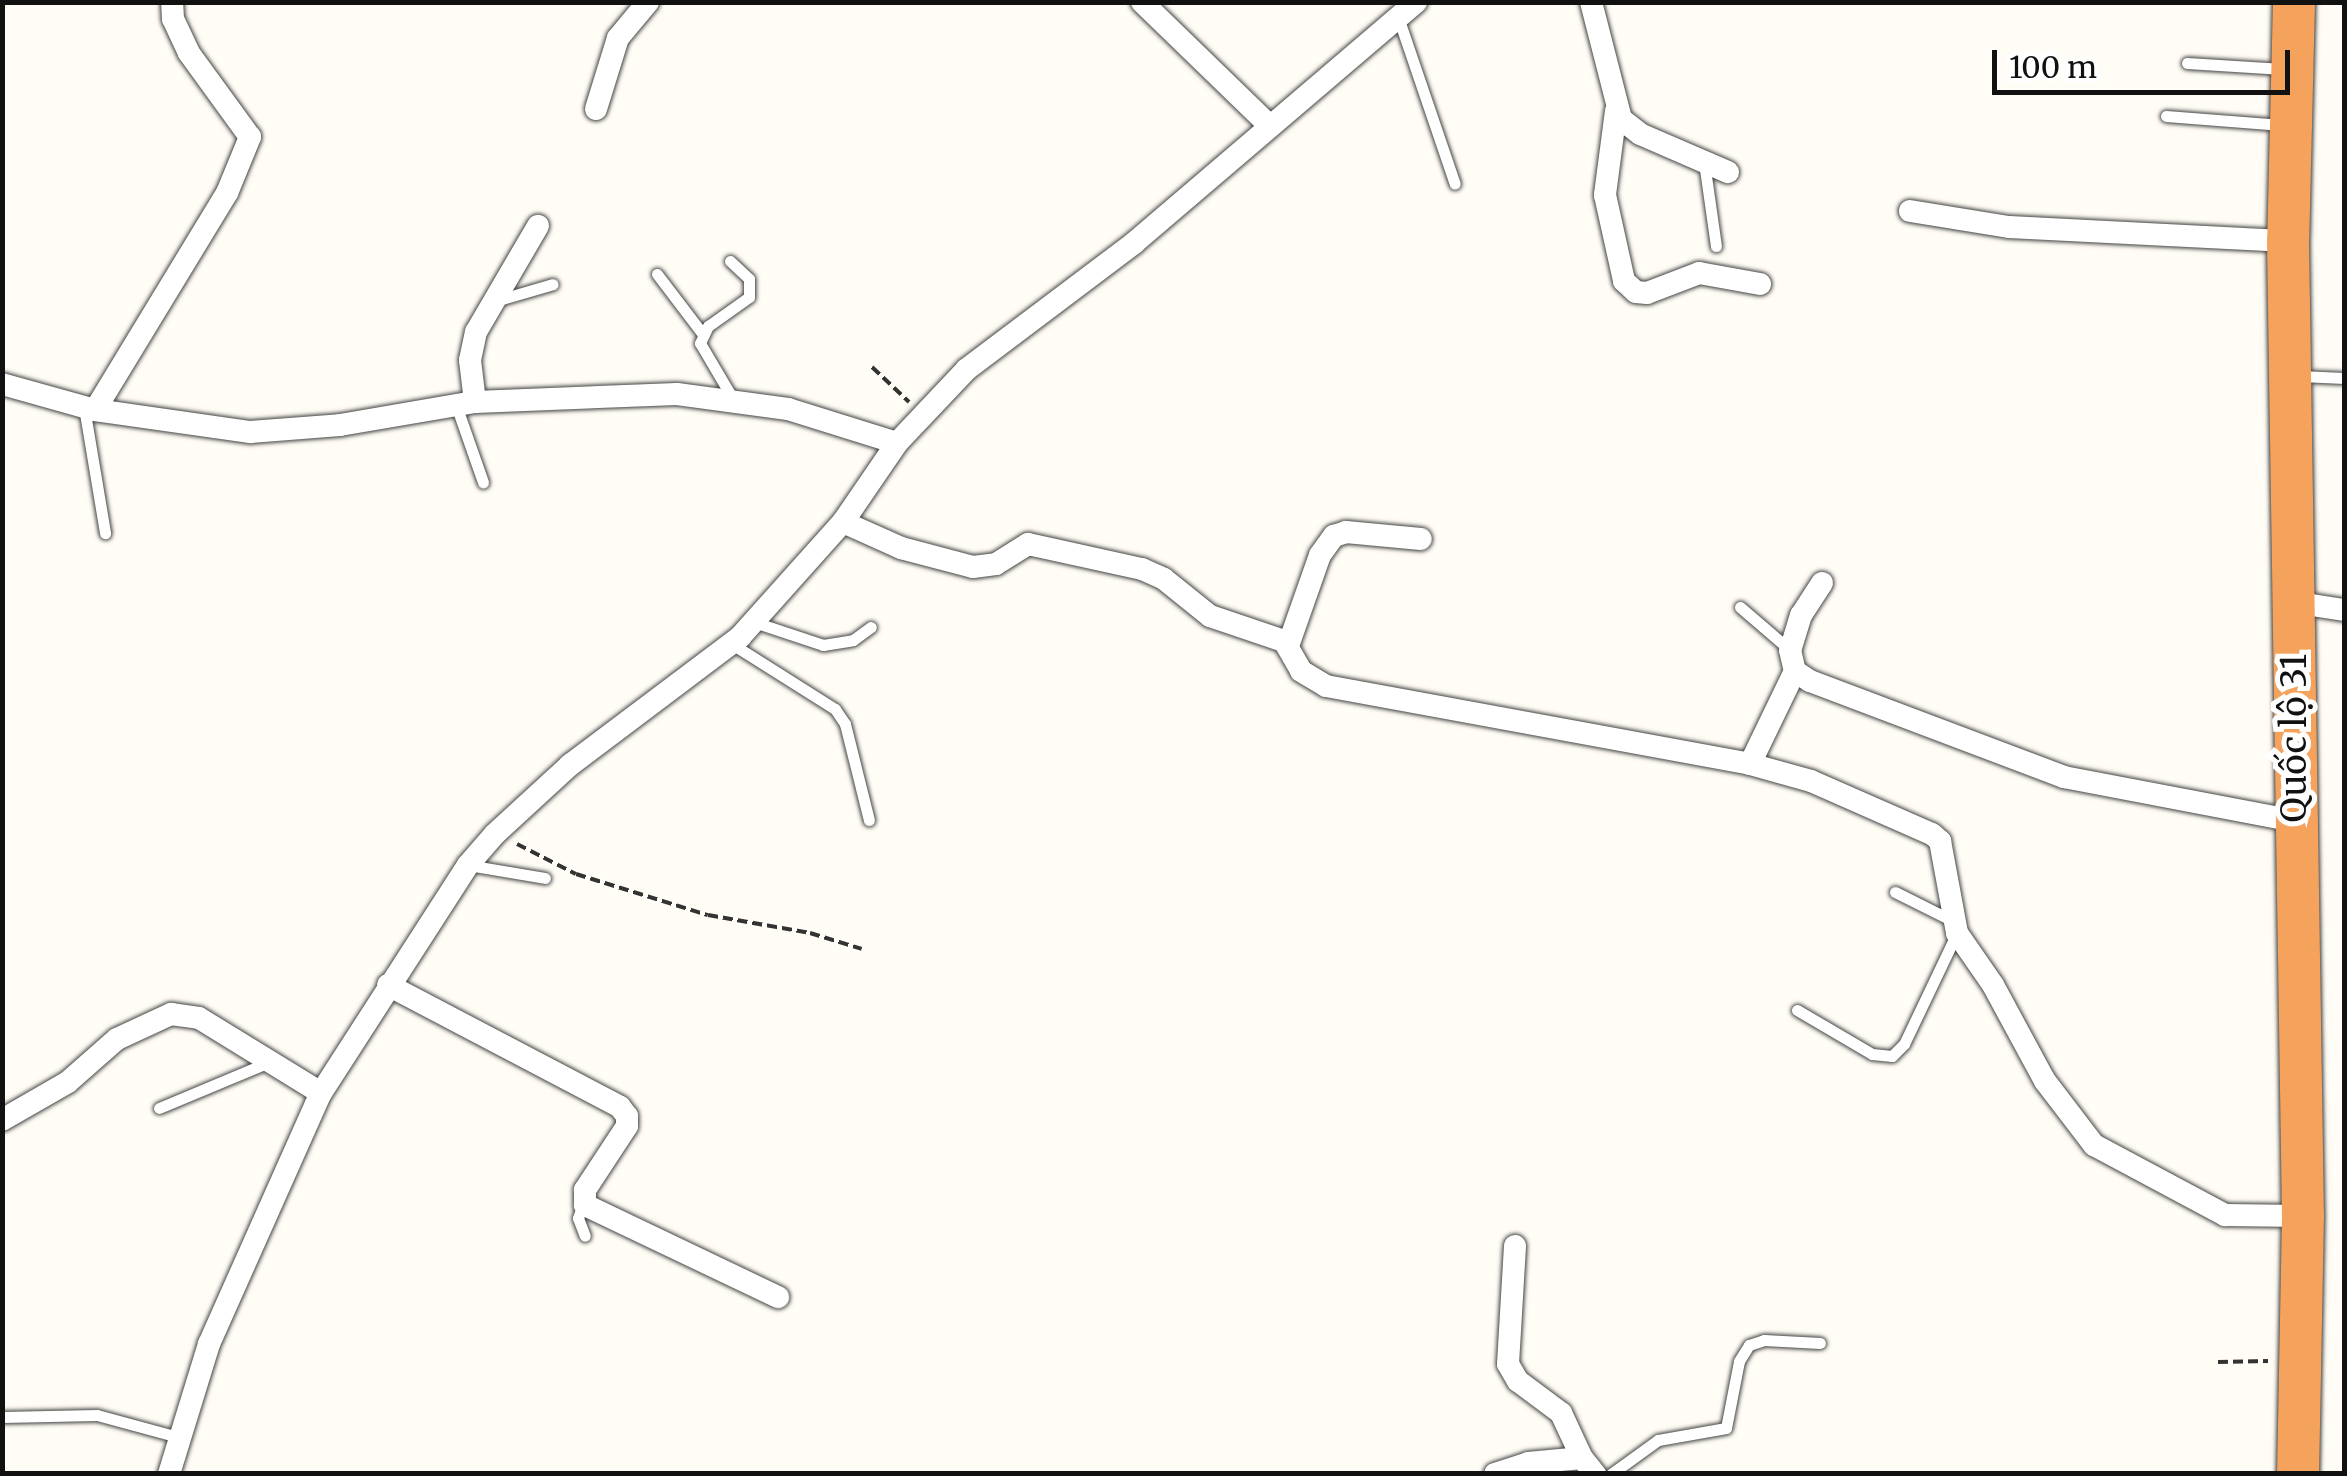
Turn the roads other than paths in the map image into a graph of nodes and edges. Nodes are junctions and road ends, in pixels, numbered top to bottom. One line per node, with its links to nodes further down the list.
1 (172, 2): 32 (street)
2 (648, 2): 9 (street)
3 (1142, 2): 13 (street)
4 (1591, 2): 10 (street)
5 (2294, 2): 8 (highway, Quốc lộ 31)
6 (1407, 10): 13 (street); 16 (lane)
7 (2188, 63): 8 (lane)
8 (2292, 70): 12 (highway, Quốc lộ 31)
9 (596, 109)
10 (1616, 111): 14 (street); 24 (street)
11 (2166, 116): 12 (lane)
12 (2291, 125): 19 (highway, Quốc lộ 31)
13 (1269, 126): 33 (street)
14 (1704, 162): 15 (street); 20 (lane)
15 (1728, 172)
16 (1456, 184)
17 (1910, 210): 19 (street)
18 (538, 226): 25 (street)
19 (2288, 241): 27 (highway, Quốc lộ 31)
20 (1716, 246)
21 (730, 261): 26 (lane)
22 (656, 274): 26 (lane)
23 (553, 284): 25 (lane)
24 (1760, 284)
25 (491, 302): 31 (street)
26 (702, 334): 30 (lane)
27 (2291, 375): 28 (lane); 39 (highway, Quốc lộ 31)
28 (2344, 378)
29 (2, 384): 32 (street)
30 (734, 399): 31 (street); 33 (street)
31 (466, 404): 32 (street); 34 (lane)
32 (90, 409): 36 (lane)
33 (897, 443): 35 (street)
34 (484, 482)
35 (843, 522): 42 (street); 45 (street)
36 (106, 533)
37 (1421, 539): 45 (street)
38 (1822, 583): 46 (street)
39 (2293, 602): 41 (street); 49 (highway, Quốc lộ 31)
40 (1740, 606): 46 (lane)
41 (2344, 610)
42 (754, 622): 43 (lane); 44 (street)
43 (871, 627)
44 (732, 644): 48 (lane); 50 (street)
45 (1288, 646): 47 (street)
46 (1792, 660): 47 (street); 49 (street)
47 (1750, 764): 53 (street)
48 (868, 820)
49 (2294, 820): 61 (highway, Quốc lộ 31)
50 (468, 865): 51 (lane); 54 (street)
51 (545, 878)
52 (1895, 892): 53 (lane)
53 (1954, 927): 55 (lane); 61 (street)
54 (388, 985): 57 (street); 60 (street)
55 (1797, 1010)
56 (268, 1062): 57 (street); 58 (lane); 59 (street)
57 (322, 1094): 67 (street)
58 (159, 1108)
59 (2, 1120)
60 (584, 1202): 62 (lane); 64 (street)
61 (2303, 1216): 72 (highway, Quốc lộ 31)
62 (585, 1236)
63 (1515, 1246): 68 (street)
64 (778, 1297)
65 (1820, 1343): 71 (lane)
66 (2, 1417): 67 (lane)
67 (178, 1437): 69 (street)
68 (1588, 1466): 70 (street)
69 (170, 1474)
70 (1495, 1474)
71 (1611, 1474)
72 (2298, 1474)

